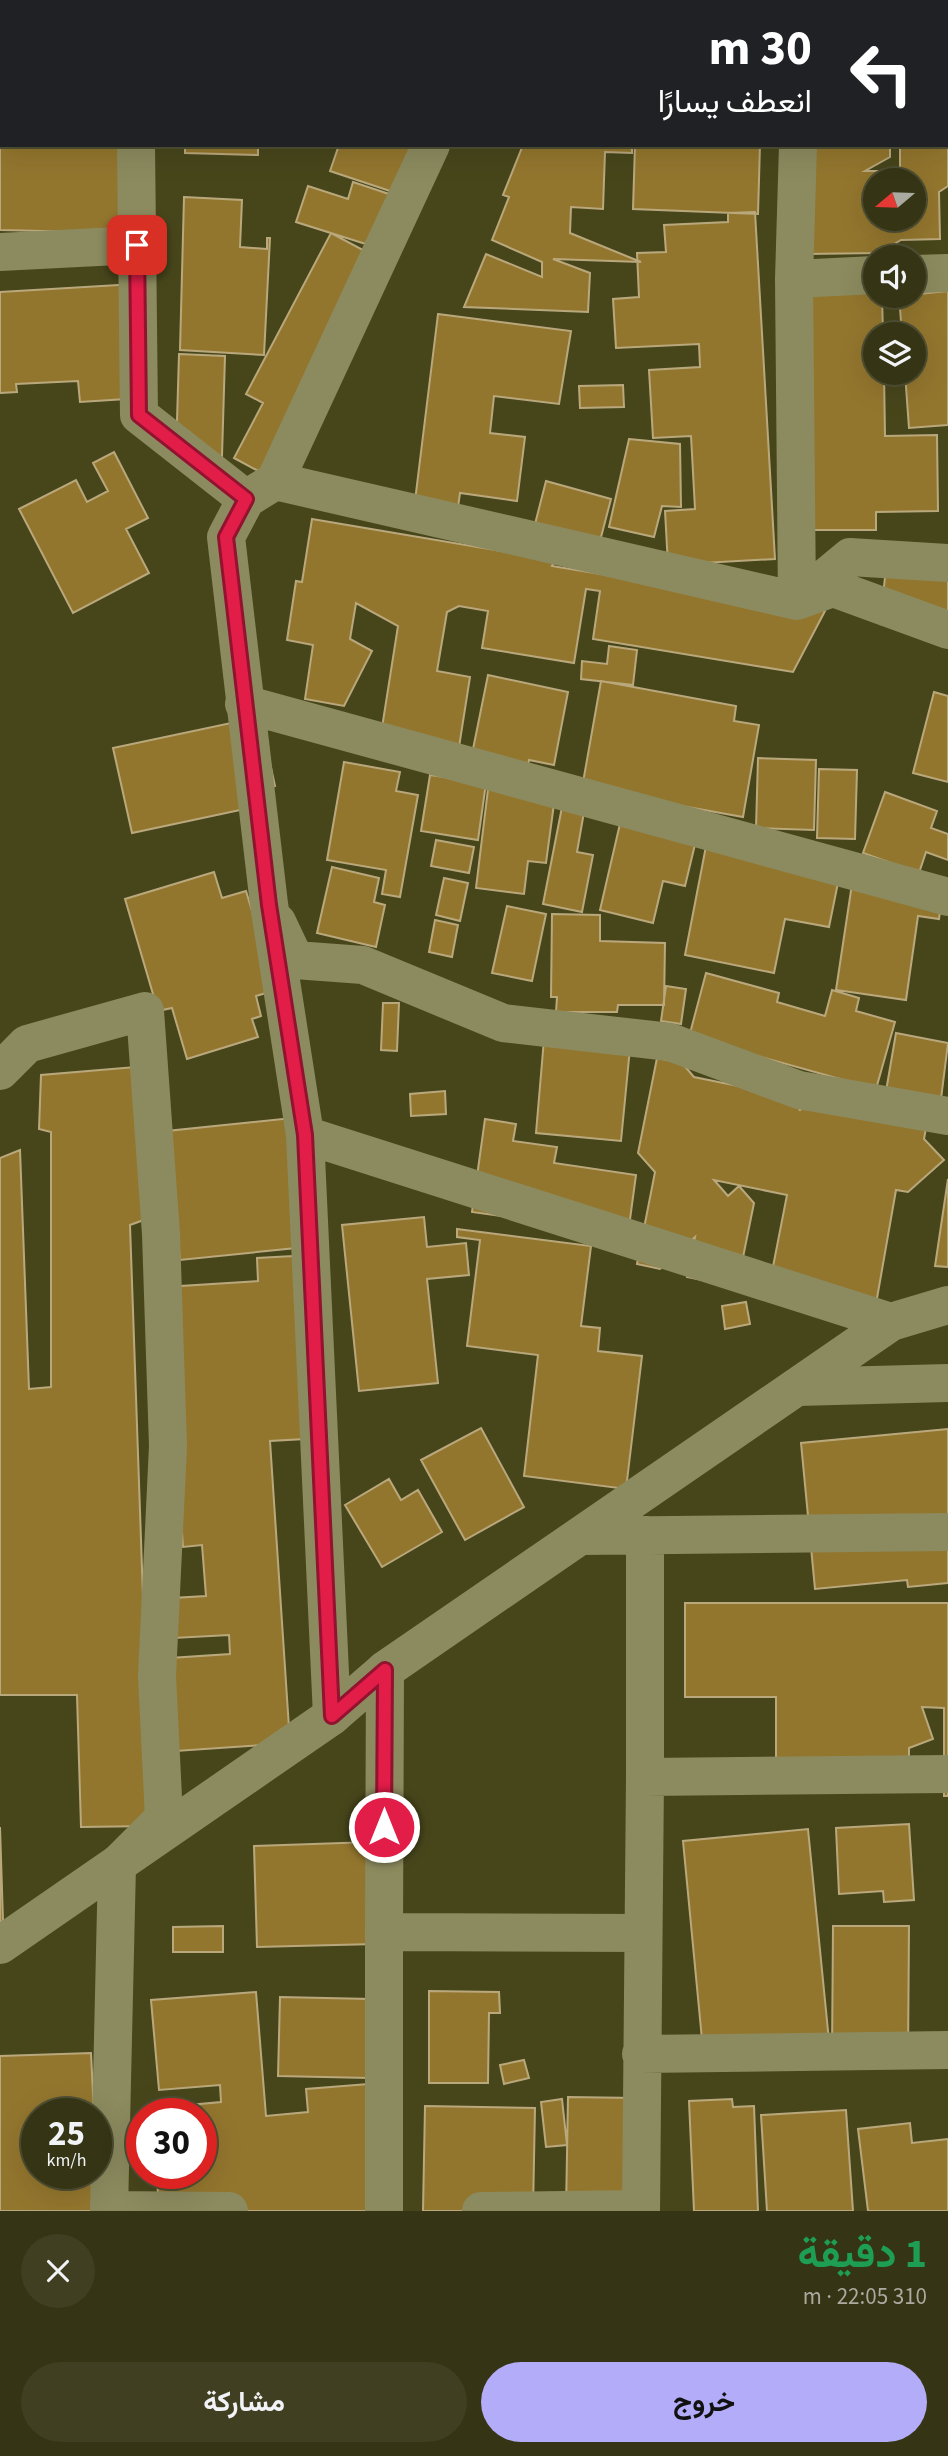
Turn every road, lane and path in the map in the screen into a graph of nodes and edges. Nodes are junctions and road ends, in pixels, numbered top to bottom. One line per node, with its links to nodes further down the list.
1 (136, 147): 4 (street)
2 (430, 147): 10 (street)
3 (798, 147): 9 (street)
4 (137, 245): 5 (street); 10 (street)
5 (0, 252)
6 (948, 273): 7 (street)
7 (926, 274)
8 (863, 276): 9 (street)
9 (794, 279): 12 (street)
10 (260, 490): 12 (street); 14 (street)
11 (948, 563): 12 (street)
12 (797, 601): 13 (street)
13 (948, 630)
14 (244, 704): 15 (street); 16 (street)
15 (948, 897)
16 (269, 905): 18 (street); 19 (street)
17 (0, 1071): 31 (street)
18 (948, 1116)
19 (305, 1135): 21 (street); 28 (street)
20 (948, 1305): 21 (street)
21 (891, 1322): 23 (street)
22 (948, 1383): 23 (street)
23 (797, 1387): 26 (street)
24 (948, 1532): 25 (street)
25 (645, 1535): 26 (street); 30 (street)
26 (581, 1536): 27 (street)
27 (385, 1670): 28 (street); 32 (street)
28 (332, 1716): 31 (street)
29 (948, 1774): 30 (street)
30 (645, 1777): 33 (street)
31 (117, 1865): 34 (street); 37 (street)
32 (384, 1932): 33 (street); 40 (street)
33 (642, 1933): 36 (street)
34 (0, 1945)
35 (948, 2050): 36 (street)
36 (641, 2054): 38 (street)
37 (109, 2210): 39 (street)
38 (641, 2210): 41 (street)
39 (229, 2211)
40 (384, 2211)
41 (481, 2211)

